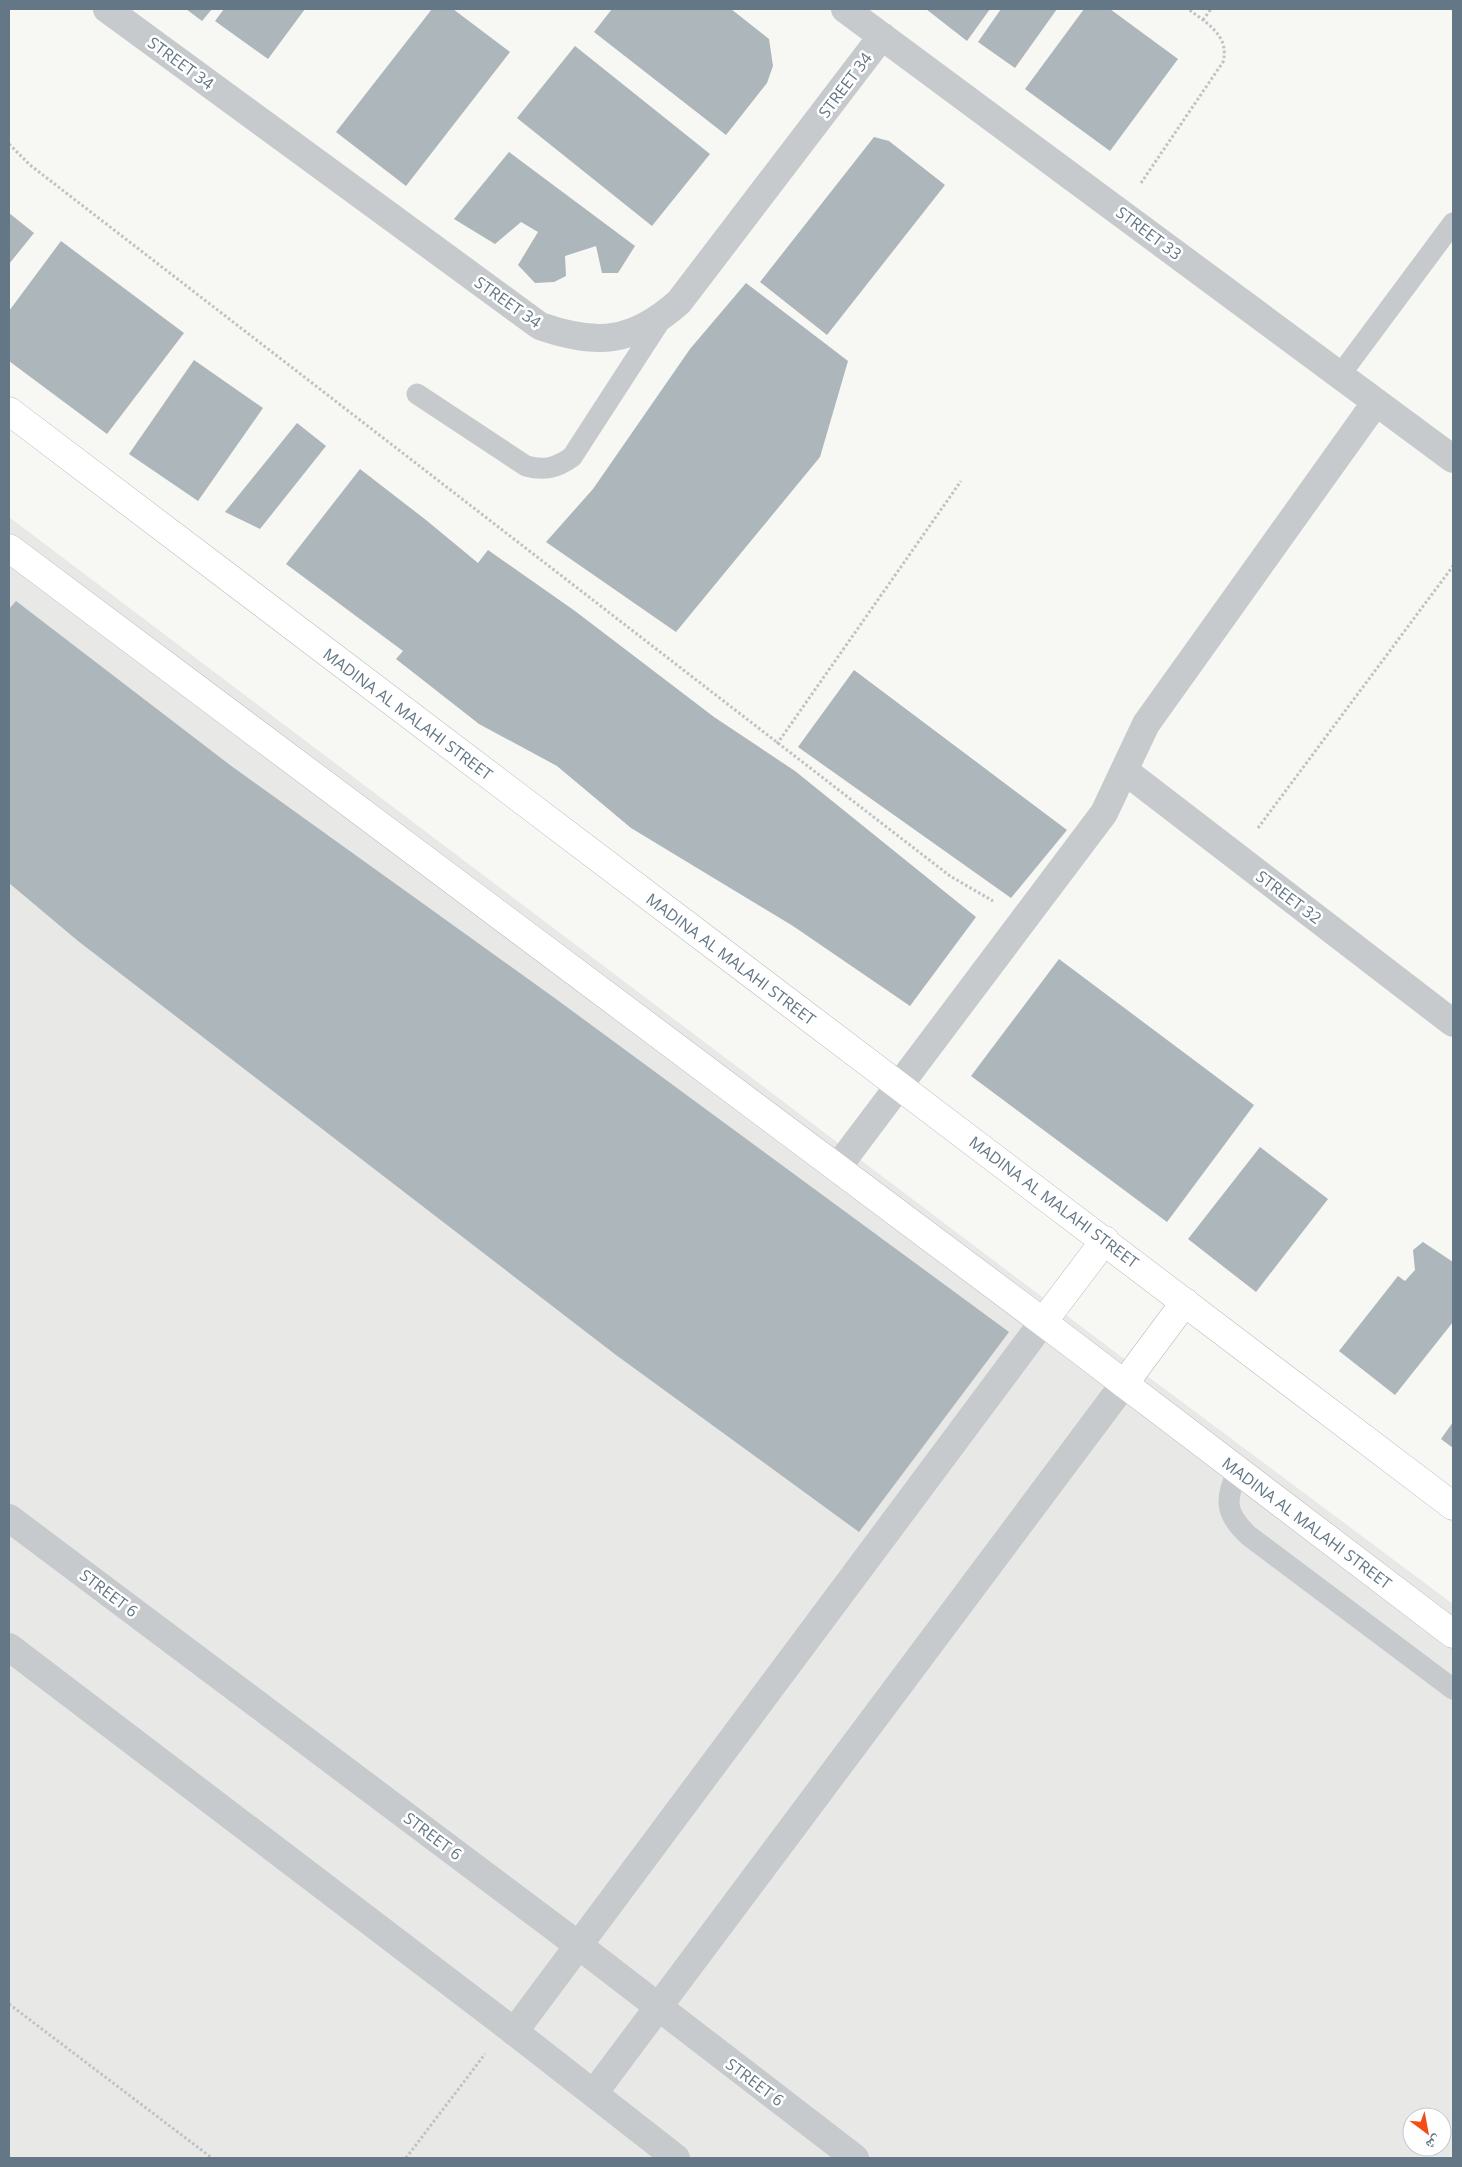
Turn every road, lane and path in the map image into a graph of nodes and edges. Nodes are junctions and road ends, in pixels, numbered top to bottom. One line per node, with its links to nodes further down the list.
1 (107, 9): 10 (street, STREET 34)
2 (845, 9): 6 (street, STREET 33)
3 (1188, 9): 5 (path)
4 (1211, 9): 5 (path)
5 (1203, 20): 8 (path)
6 (882, 36): 8 (street, STREET 33); 10 (street, STREET 34)
7 (9, 144): 19 (path)
8 (1121, 212): 11 (street, STREET 33)
9 (1453, 223): 11 (lane)
10 (662, 318): 12 (lane)
11 (1340, 375): 13 (street, STREET 33)
12 (417, 394)
13 (1376, 402): 15 (street, STREET 33); 20 (street)
14 (9, 411): 24 (street, MADINA AL MALAHI STREET)
15 (1453, 459)
16 (961, 481): 19 (path)
17 (9, 548): 25 (street, MADINA AL MALAHI STREET)
18 (1453, 566): 21 (path)
19 (777, 744): 22 (path)
20 (1125, 771): 21 (street, STREET 32); 22 (street)
21 (1237, 857): 23 (street, STREET 32)
22 (1024, 920): 24 (street)
23 (1453, 1023)
24 (898, 1086): 25 (street); 26 (street, MADINA AL MALAHI STREET)
25 (837, 1168): 28 (street, MADINA AL MALAHI STREET)
26 (1105, 1240): 27 (street, MADINA AL MALAHI STREET); 28 (street)
27 (1185, 1302): 29 (street); 31 (street, MADINA AL MALAHI STREET)
28 (1043, 1322): 29 (street, MADINA AL MALAHI STREET); 36 (street)
29 (1124, 1384): 30 (street, MADINA AL MALAHI STREET); 38 (street)
30 (1238, 1470): 33 (street, MADINA AL MALAHI STREET); 35 (lane)
31 (1453, 1506)
32 (9, 1518): 36 (street, STREET 6)
33 (1453, 1634)
34 (9, 1648): 39 (street)
35 (1453, 1689)
36 (578, 1945): 38 (street, STREET 6); 39 (street)
37 (9, 2004): 41 (path)
38 (658, 2008): 40 (street); 44 (street, STREET 6)
39 (511, 2029): 40 (street); 42 (path)
40 (594, 2093): 43 (street)
41 (212, 2158)
42 (406, 2158)
43 (676, 2158)
44 (855, 2158)

